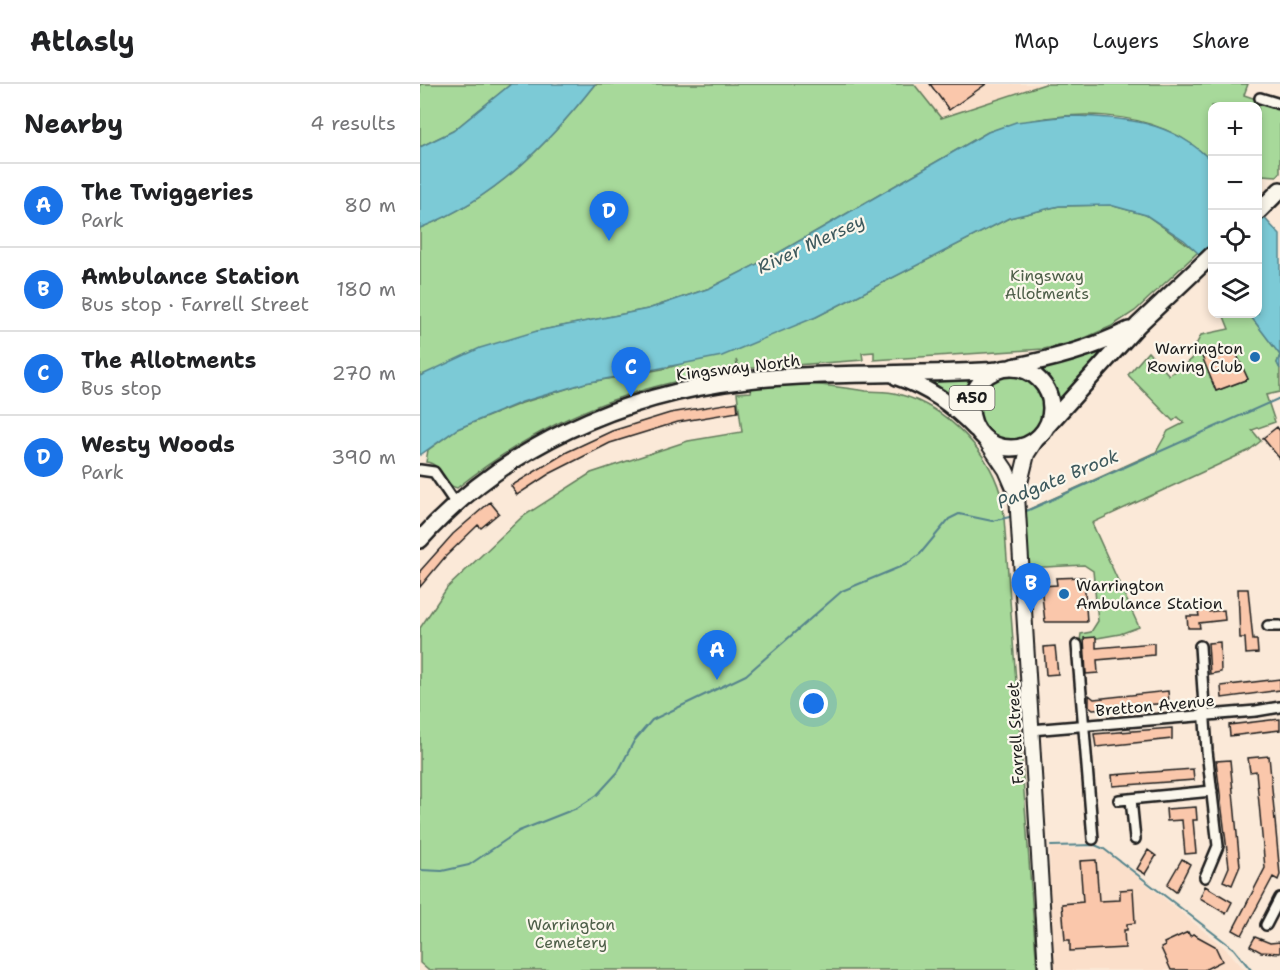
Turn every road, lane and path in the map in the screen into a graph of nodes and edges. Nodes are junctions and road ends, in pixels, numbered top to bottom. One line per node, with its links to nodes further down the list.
1 (1260, 98): 2 (street)
2 (1280, 104)
3 (1280, 190): 4 (main road)
4 (1262, 207)
5 (1208, 259): 6 (main road, Kingsway North / A50)
6 (1138, 325): 7 (main road, Kingsway North / A50); 9 (main road, Kingsway North / A50)
7 (1002, 369): 8 (main road, Kingsway North / A50); 9 (main road, A50); 10 (main road, A50)
8 (888, 374): 10 (main road, Kingsway North / A50); 13 (main road, Kingsway North / A50)
9 (1041, 433): 10 (main road, A50); 12 (street, Farrell Street)
10 (982, 436): 12 (street, Farrell Street)
11 (420, 470): 13 (street)
12 (1017, 498): 22 (street, Farrell Street)
13 (456, 504): 14 (main road, Kingsway North / A50)
14 (420, 540)
15 (1268, 626): 16 (street)
16 (1280, 626)
17 (1077, 645): 21 (street)
18 (1200, 646): 20 (street)
19 (1280, 707): 20 (street, Bretton Avenue)
20 (1204, 716): 21 (street, Bretton Avenue); 23 (street)
21 (1084, 726): 22 (street, Bretton Avenue); 26 (street)
22 (1031, 730): 31 (street, Farrell Street)
23 (1212, 790): 24 (street); 28 (street)
24 (1131, 799): 25 (street); 27 (street)
25 (1119, 800)
26 (1093, 839)
27 (1135, 839)
28 (1204, 877)
29 (1280, 898): 30 (street)
30 (1280, 921)
31 (1046, 970)

